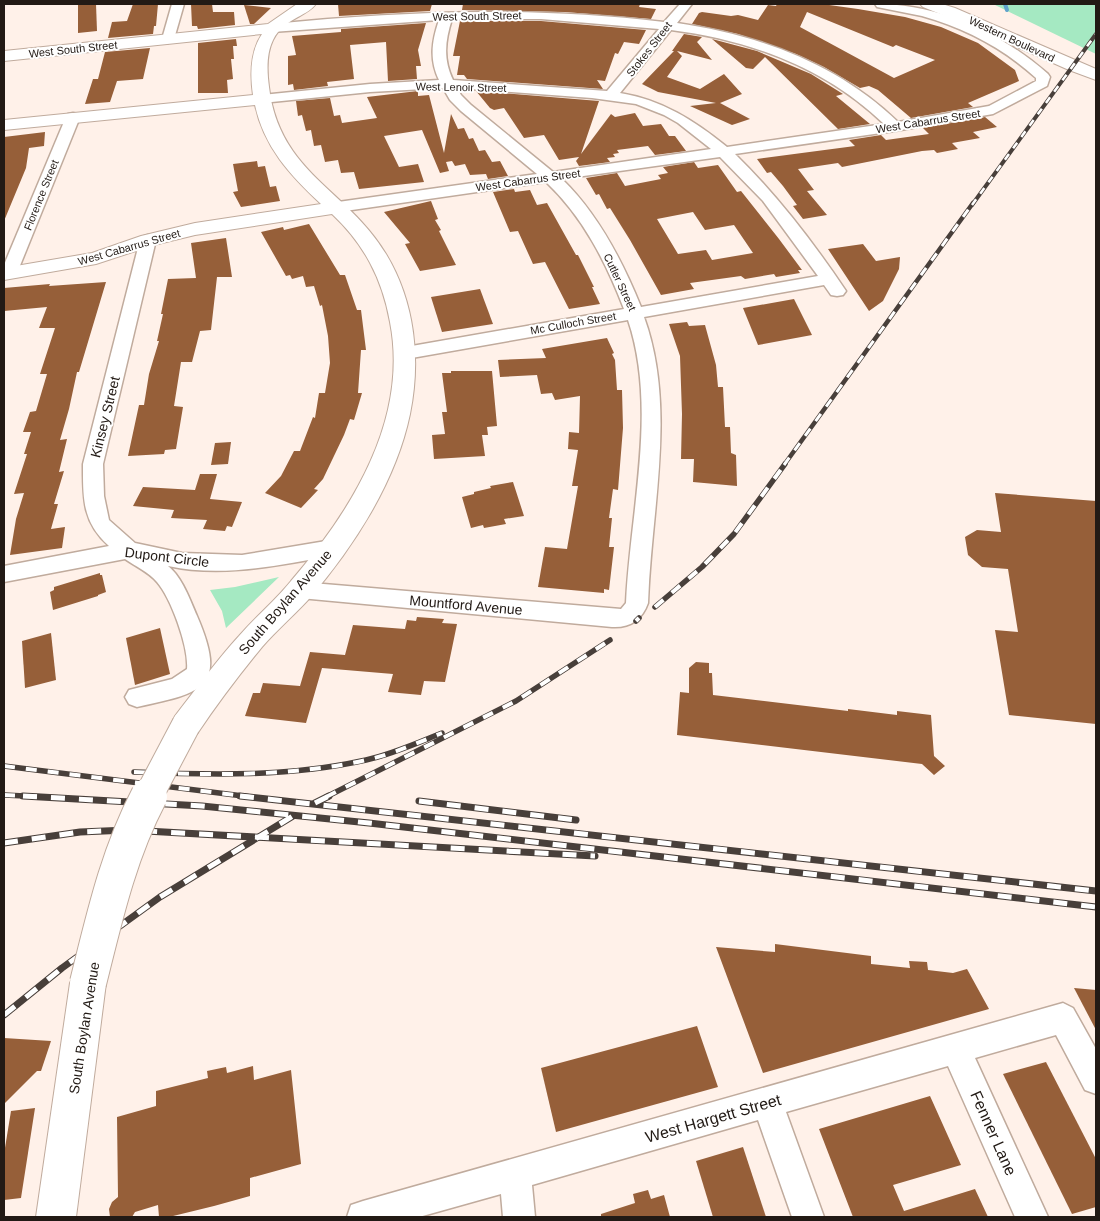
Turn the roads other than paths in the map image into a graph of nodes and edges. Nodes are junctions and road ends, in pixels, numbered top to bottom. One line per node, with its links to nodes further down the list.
1 (178, 4): 10 (street)
2 (308, 4): 9 (street)
3 (686, 4): 8 (street, Stokes Street)
4 (880, 4): 19 (street, West Cabarrus Street)
5 (928, 4): 13 (street, Western Boulevard)
6 (968, 4): 12 (street, Western Boulevard)
7 (447, 15): 8 (street, West South Street); 9 (street, West South Street); 14 (street, Cutler Street)
8 (667, 26): 15 (street, Stokes Street); 19 (street, West South Street)
9 (272, 28): 10 (street, West South Street); 16 (street, South Boylan Avenue)
10 (168, 39): 11 (street, West South Street)
11 (4, 56)
12 (1096, 60)
13 (1096, 75)
14 (448, 84): 15 (street, West Lenoir Street); 16 (street, West Lenoir Street); 21 (street, Cutler Street)
15 (611, 95): 20 (street, West Lenoir Street)
16 (262, 99): 17 (street, West Lenoir Street); 22 (street, South Boylan Avenue)
17 (73, 116): 18 (street, West Lenoir Street); 24 (street, Florence Street)
18 (4, 124)
19 (895, 127): 20 (street, West Cabarrus Street)
20 (723, 151): 21 (street, West Cabarrus Street); 25 (street, West Lenoir Street)
21 (550, 176): 22 (street, West Cabarrus Street); 26 (street, Cutler Street)
22 (338, 207): 23 (street, West Cabarrus Street); 27 (street, South Boylan Avenue)
23 (148, 240): 24 (street, West Cabarrus Street); 29 (street, Kinsey Street)
24 (7, 274)
25 (833, 285): 26 (street, Mc Culloch Street)
26 (635, 313): 27 (street, Mc Culloch Street); 32 (street, Cutler Street)
27 (406, 353): 28 (street, South Boylan Avenue)
28 (332, 548): 29 (street, Dupont Circle); 31 (street, South Boylan Avenue)
29 (128, 550): 30 (street, Dupont Circle); 33 (street, Kinsey Street)
30 (4, 574)
31 (300, 590): 32 (street, Mountford Avenue); 38 (street, South Boylan Avenue, bridge)
32 (632, 614)
33 (137, 697)
34 (956, 1049): 35 (street, West Hargett Street); 36 (street, West Hargett Street); 42 (street, Fenner Lane)
35 (1096, 1079)
36 (767, 1102): 37 (street, West Hargett Street); 41 (street)
37 (515, 1174): 39 (street, West Hargett Street); 40 (street)
38 (56, 1217)
39 (363, 1217)
40 (519, 1217)
41 (808, 1217)
42 (1032, 1217)

